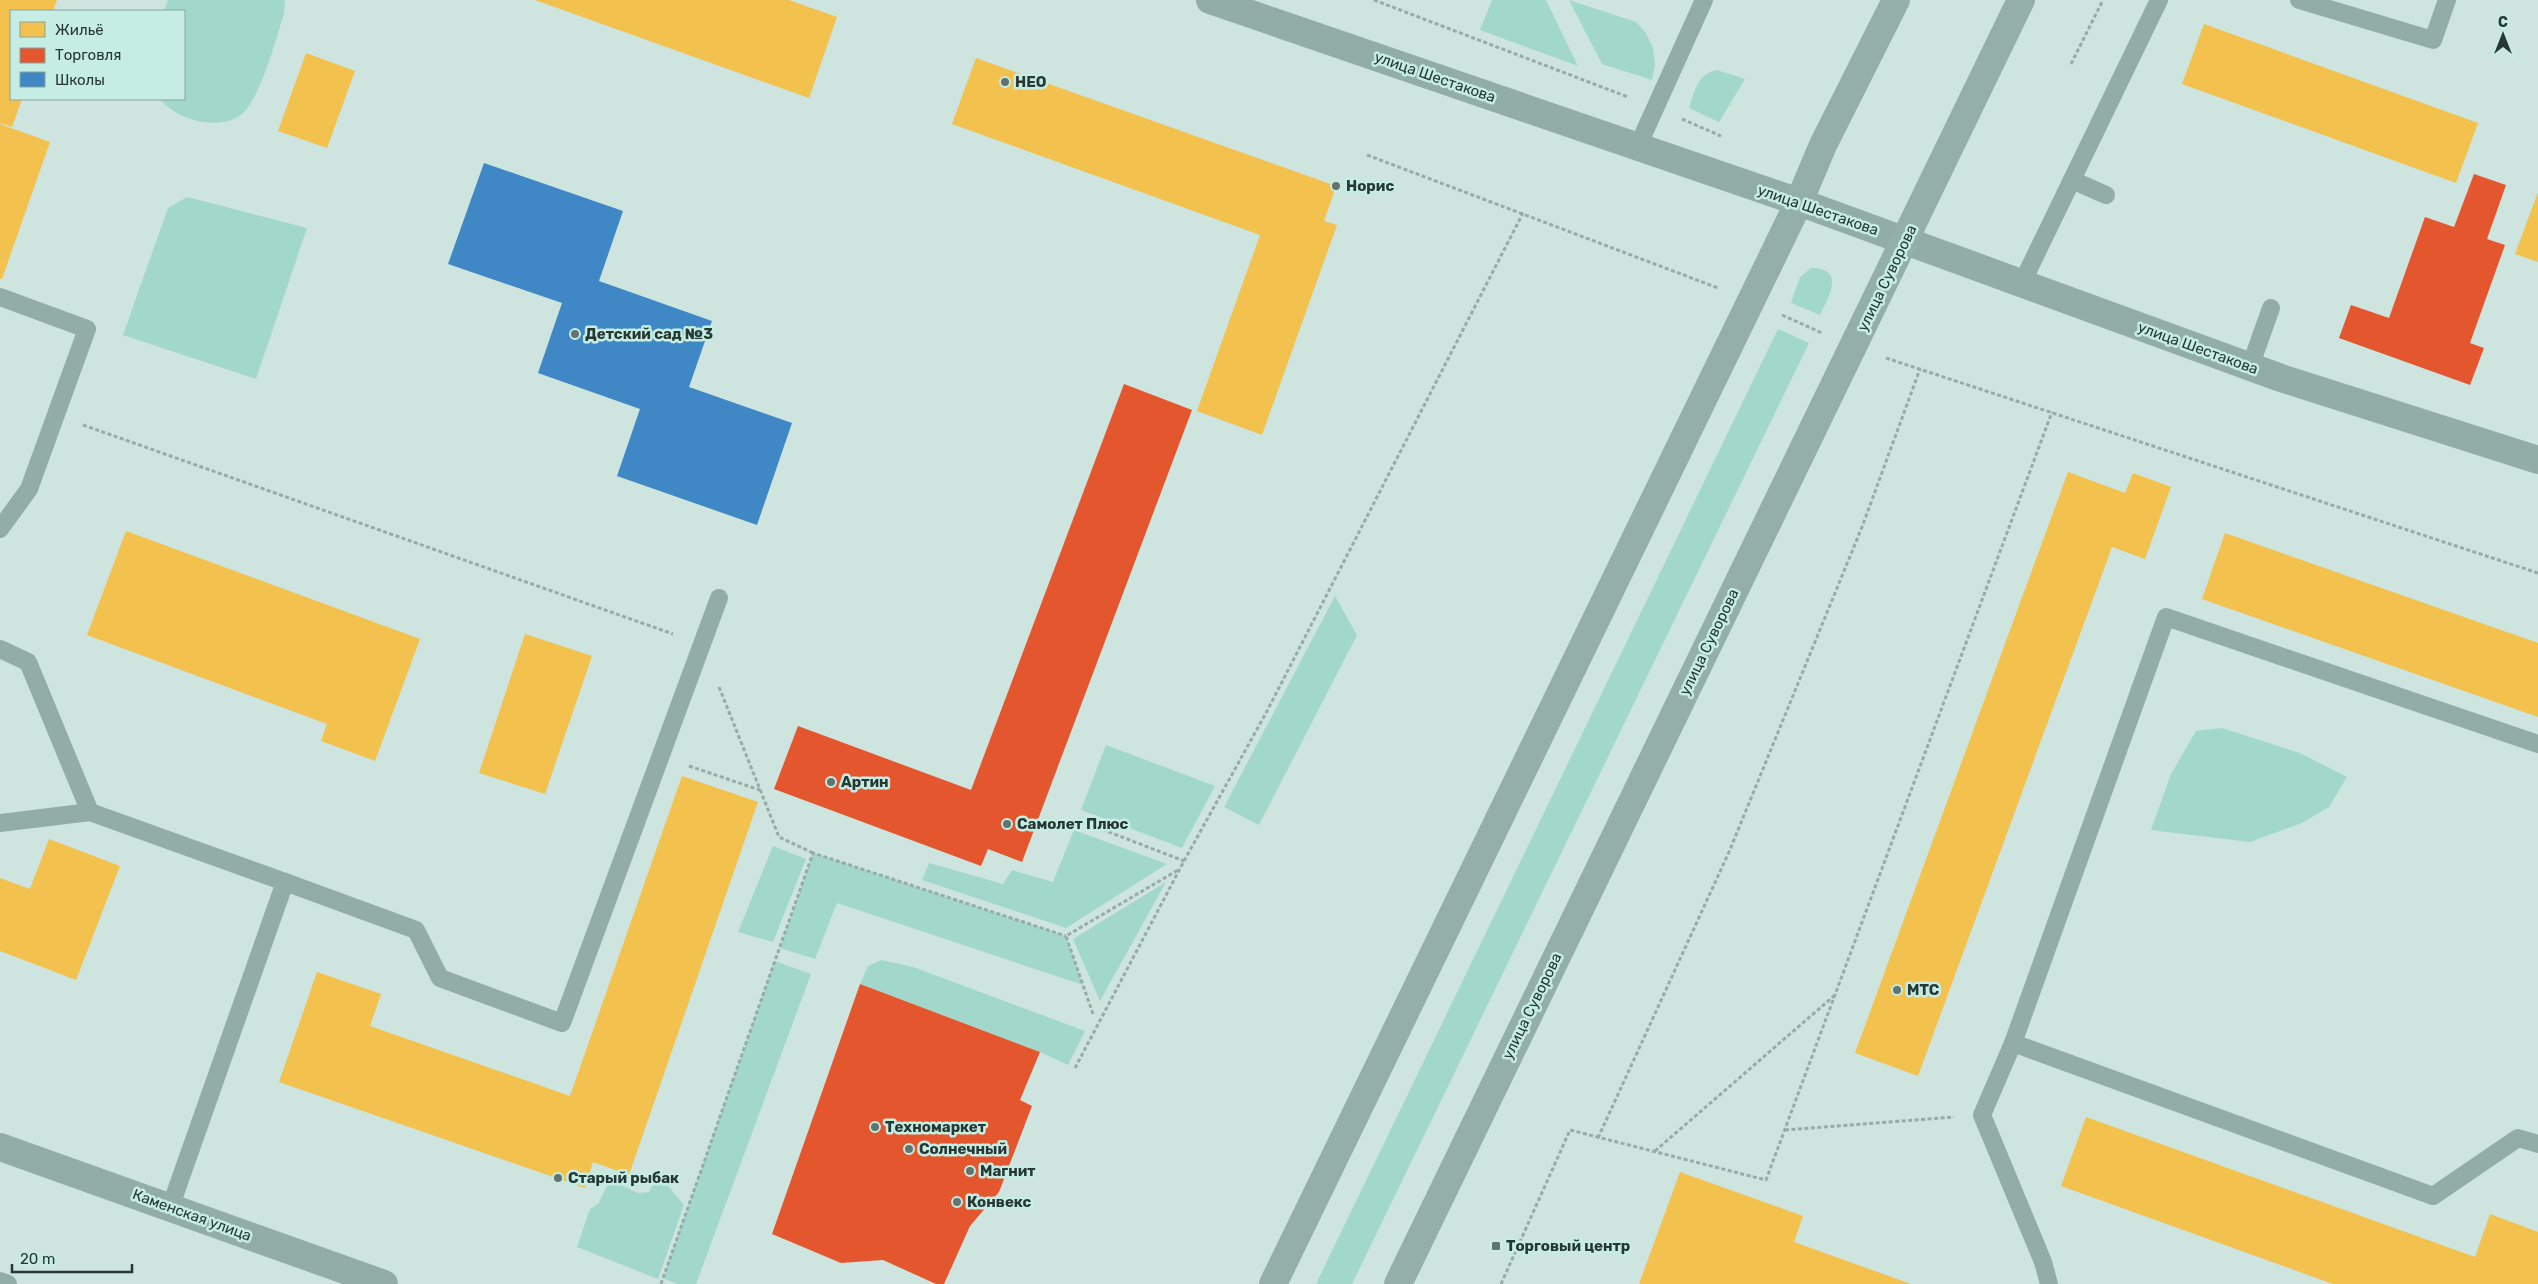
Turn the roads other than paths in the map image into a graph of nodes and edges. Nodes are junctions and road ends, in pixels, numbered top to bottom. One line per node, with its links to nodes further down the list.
1 (1210, 0): 8 (street, улица Шестакова)
2 (1704, 0): 8 (lane)
3 (1896, 0): 11 (main road)
4 (2021, 0): 12 (main road, улица Суворова)
5 (2159, 0): 9 (lane)
6 (2299, 0): 7 (lane)
7 (2447, 0)
8 (1638, 146): 11 (street, улица Шестакова)
9 (2072, 180): 10 (lane); 13 (lane)
10 (2106, 195)
11 (1799, 202): 12 (street, улица Шестакова); 32 (main road)
12 (1905, 241): 13 (street, улица Шестакова); 33 (main road, улица Суворова)
13 (2022, 283): 16 (street, улица Шестакова)
14 (0, 298): 18 (lane)
15 (2271, 308): 16 (lane)
16 (2250, 367): 17 (street, улица Шестакова)
17 (2538, 460)
18 (0, 529)
19 (719, 598): 24 (lane)
20 (0, 650): 22 (lane)
21 (2538, 744): 25 (lane)
22 (90, 812): 23 (lane); 24 (lane)
23 (0, 823)
24 (285, 882): 28 (lane)
25 (2013, 1043): 26 (lane); 34 (lane)
26 (2538, 1144)
27 (0, 1147): 28 (street, Каменская улица)
28 (170, 1208): 31 (street, Каменская улица)
29 (0, 1281): 30 (lane)
30 (8, 1284)
31 (384, 1284)
32 (1273, 1284)
33 (1398, 1284)
34 (2049, 1284)

